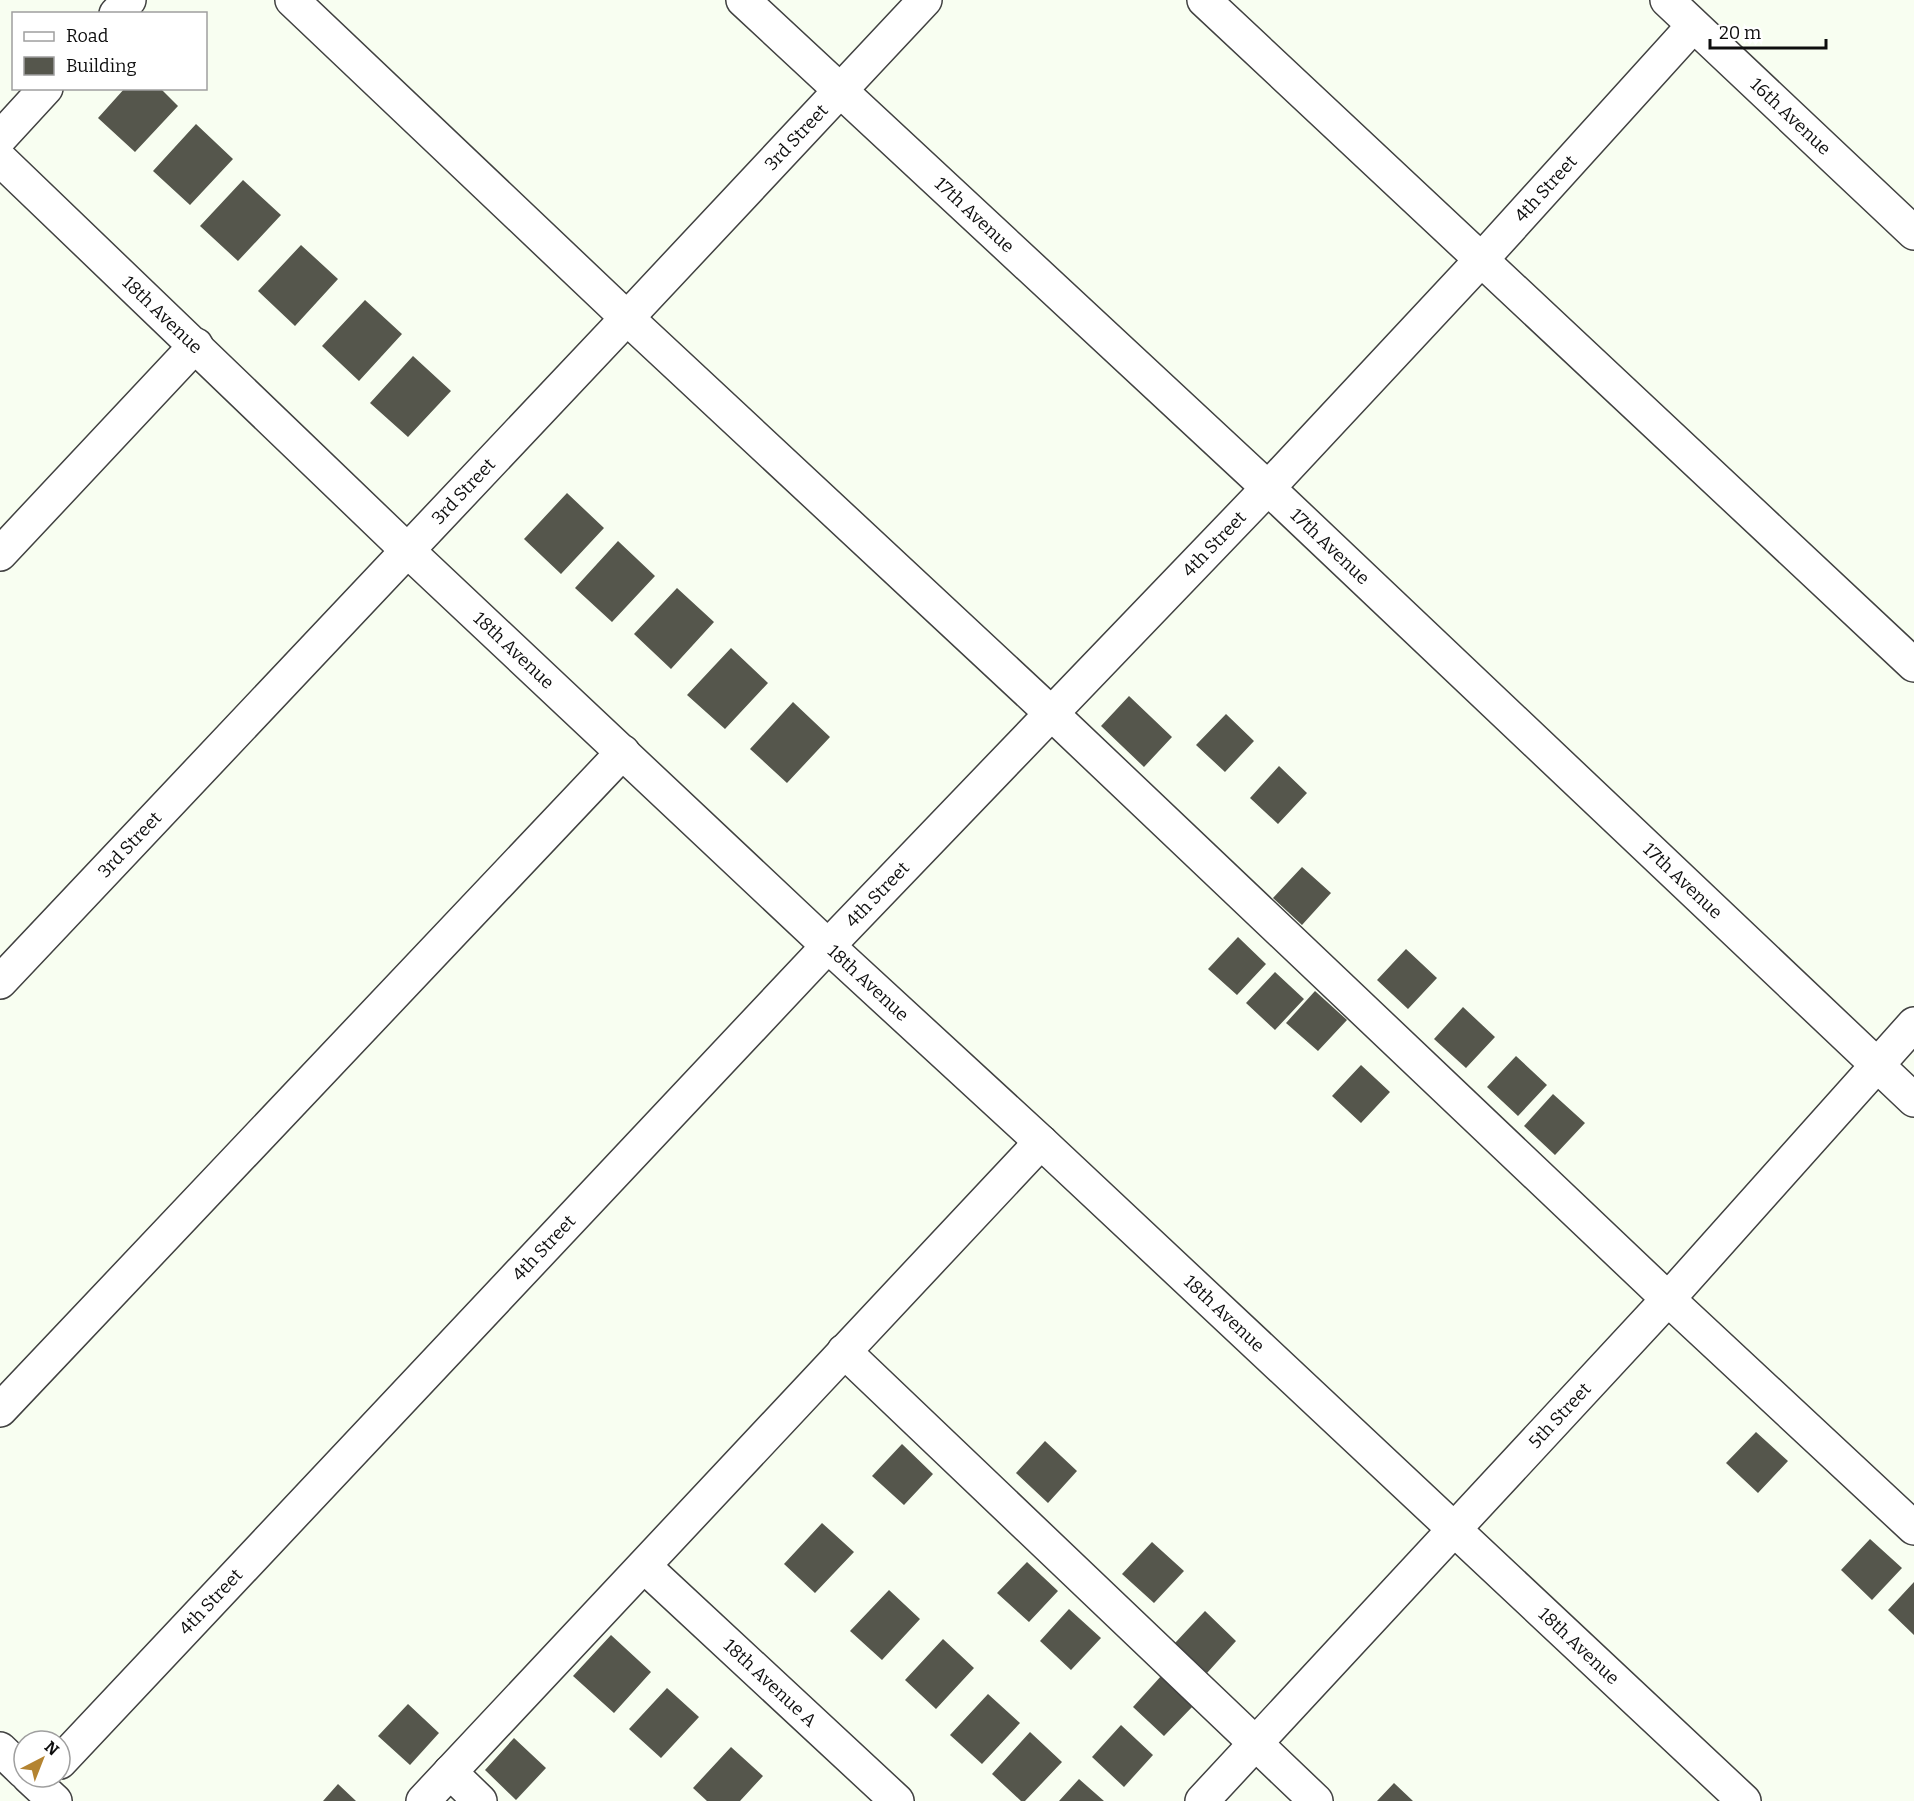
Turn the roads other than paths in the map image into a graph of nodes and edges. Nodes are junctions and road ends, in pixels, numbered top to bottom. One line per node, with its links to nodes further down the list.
1 (129, 0): 7 (street)
2 (292, 0): 15 (street)
3 (743, 0): 10 (street, 17th Avenue)
4 (925, 0): 10 (street, 3rd Street)
5 (1204, 0): 14 (street)
6 (1666, 0): 8 (street, 16th Avenue)
7 (118, 12)
8 (1693, 26): 13 (street, 16th Avenue); 14 (street, 4th Street)
9 (44, 90): 11 (street)
10 (839, 90): 15 (street, 3rd Street); 17 (street, 17th Avenue)
11 (0, 138)
12 (0, 159): 16 (street, 18th Avenue)
13 (1914, 233)
14 (1480, 260): 17 (street, 4th Street); 20 (street)
15 (627, 318): 18 (street, 3rd Street); 21 (street)
16 (196, 345): 18 (street, 18th Avenue); 19 (street)
17 (1268, 488): 21 (street, 4th Street); 26 (street, 17th Avenue)
18 (407, 550): 22 (street, 18th Avenue); 24 (street, 3rd Street)
19 (0, 554)
20 (1914, 665)
21 (1052, 714): 23 (street, 4th Street); 29 (street)
22 (622, 752): 23 (street, 18th Avenue); 31 (street)
23 (828, 946): 28 (street, 18th Avenue); 37 (street, 4th Street)
24 (0, 982)
25 (1914, 1024): 26 (street, 5th Street)
26 (1877, 1065): 27 (street, 17th Avenue); 29 (street, 5th Street)
27 (1914, 1100)
28 (1041, 1142): 30 (street); 32 (street, 18th Avenue)
29 (1668, 1299): 32 (street, 5th Street); 33 (street)
30 (844, 1352): 34 (street); 35 (street)
31 (0, 1410)
32 (1454, 1528): 35 (street, 5th Street); 45 (street, 18th Avenue)
33 (1914, 1528)
34 (644, 1566): 39 (street); 42 (street, 18th Avenue A)
35 (1254, 1743): 43 (street, 5th Street); 44 (street)
36 (0, 1749): 38 (street)
37 (72, 1749)
38 (12, 1761)
39 (450, 1772): 40 (street); 41 (street)
40 (423, 1801)
41 (480, 1801)
42 (897, 1801)
43 (1202, 1801)
44 (1316, 1801)
45 (1744, 1801)

